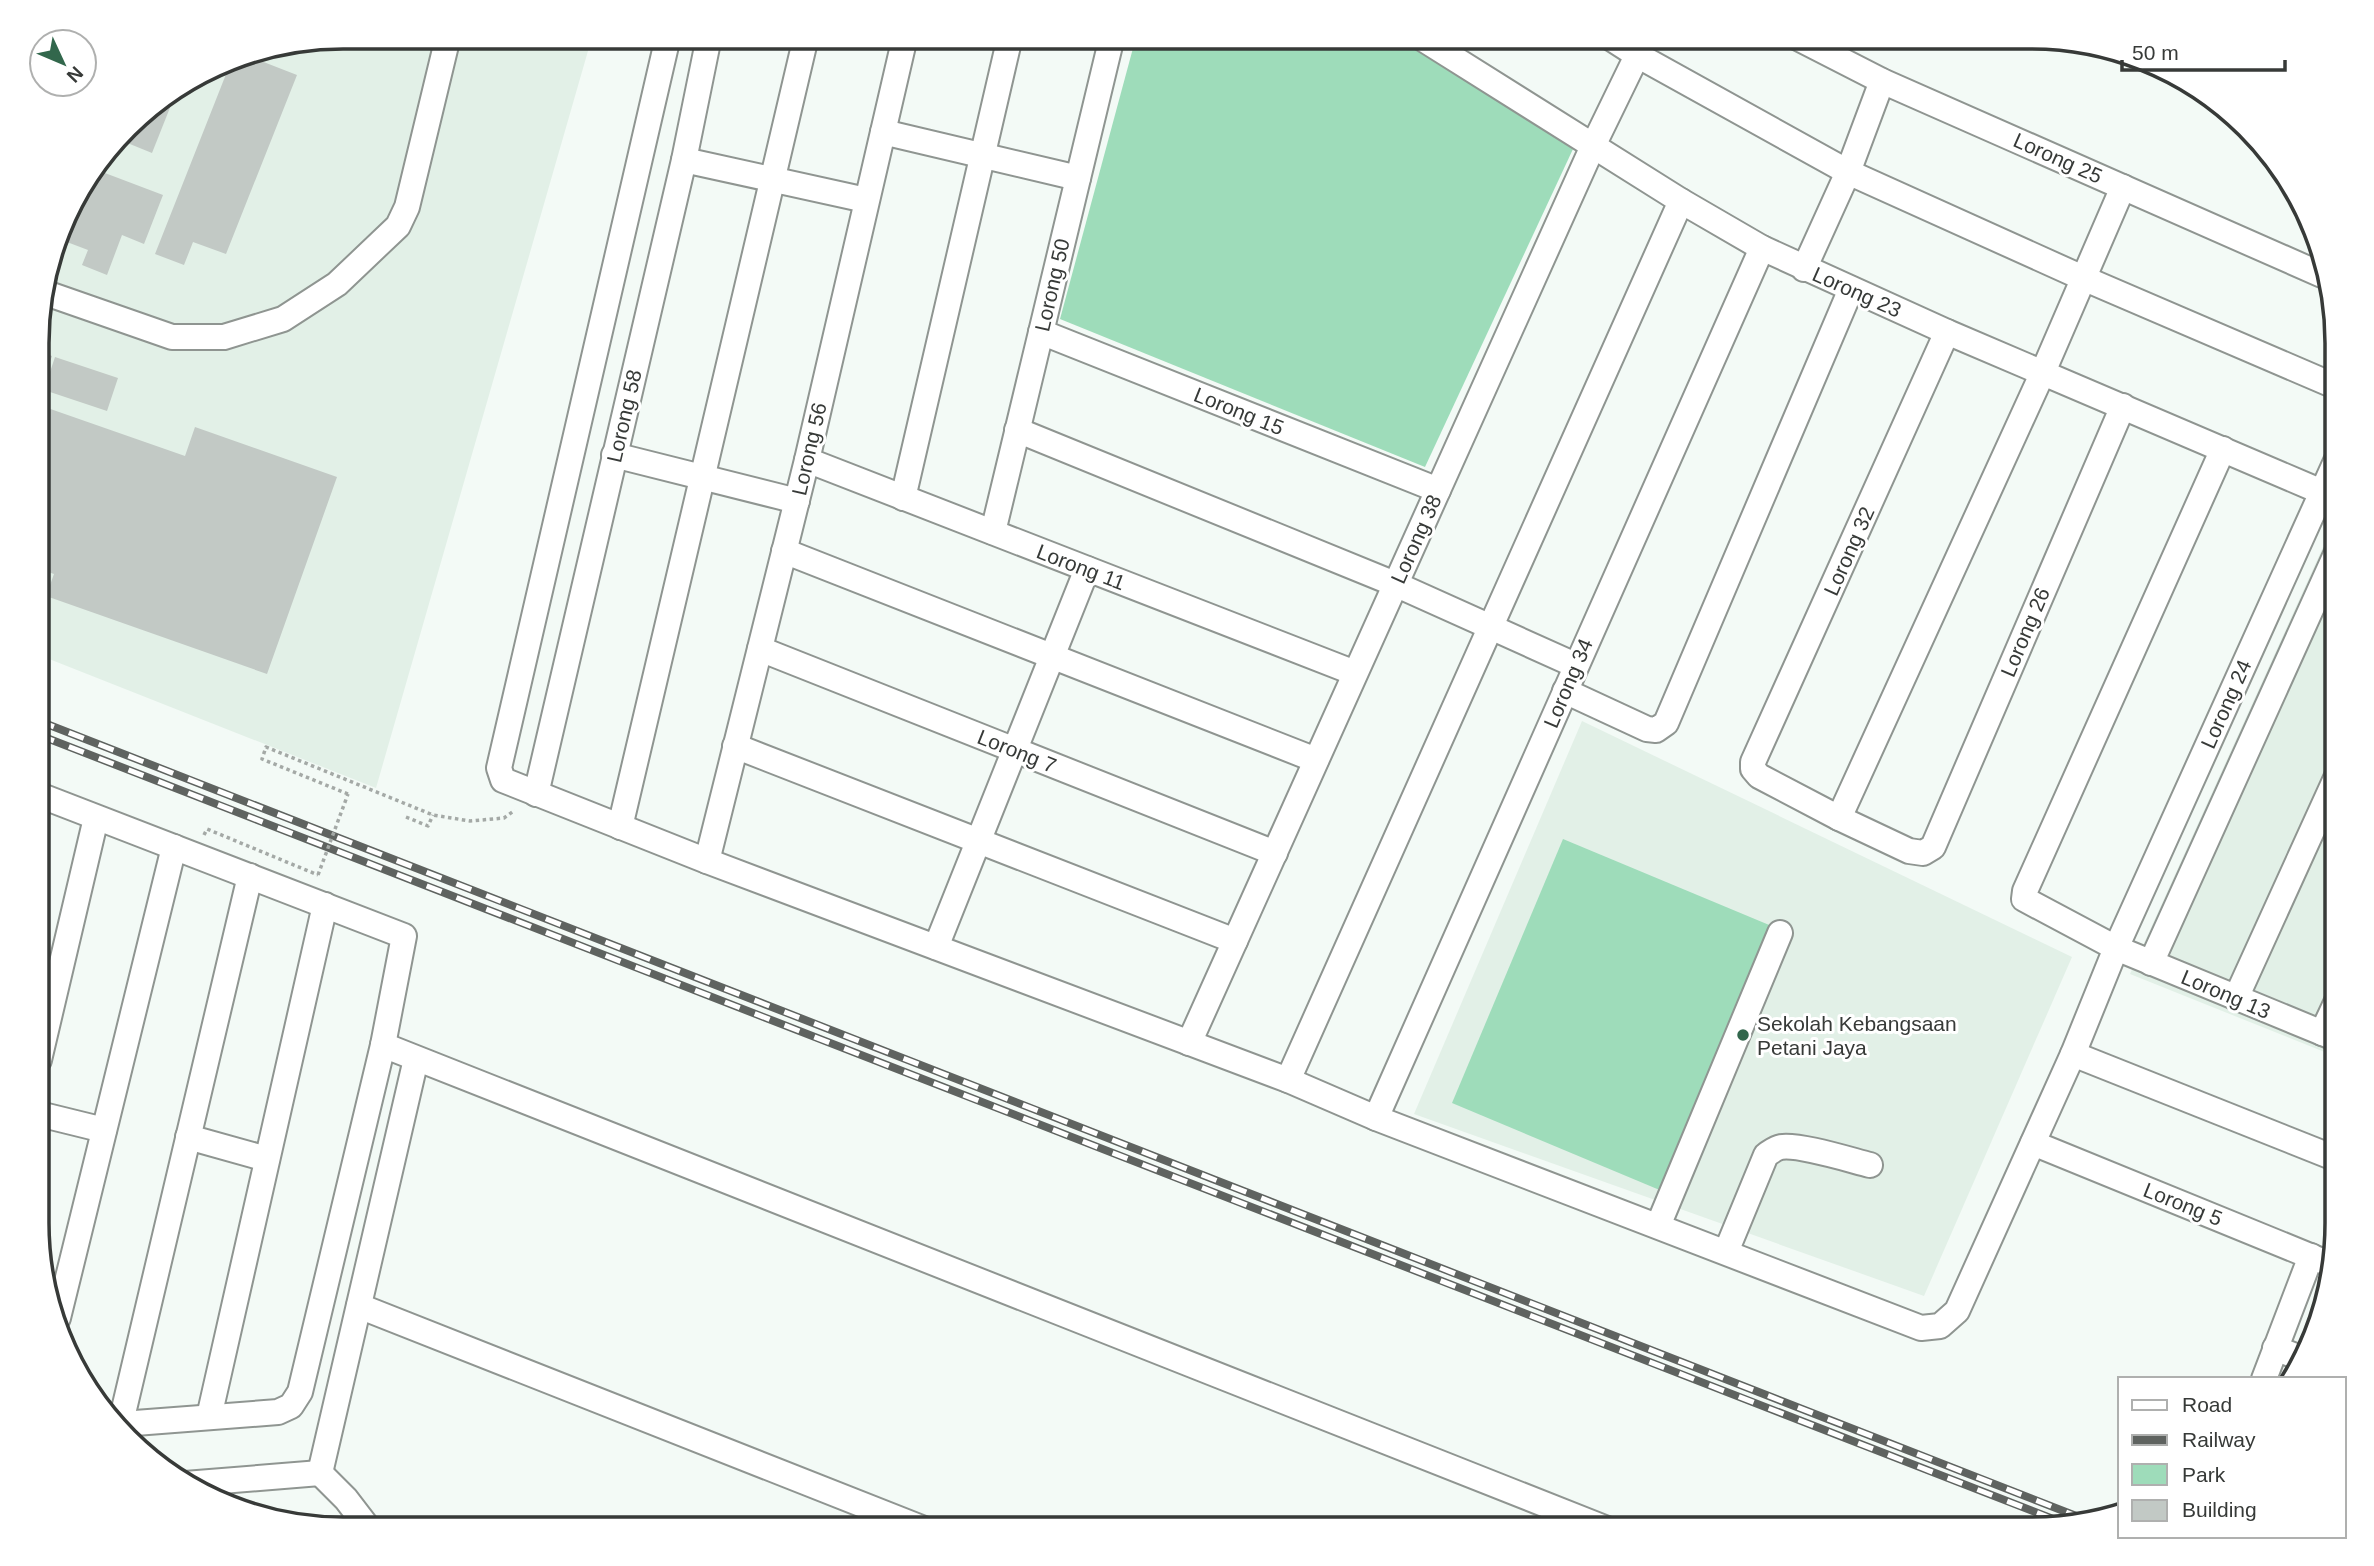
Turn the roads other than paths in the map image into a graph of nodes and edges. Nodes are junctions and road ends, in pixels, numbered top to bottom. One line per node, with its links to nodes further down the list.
1 (445, 49): 28 (street)
2 (665, 49): 58 (street, Lorong 24)
3 (707, 49): 16 (street, Lorong 58)
4 (803, 49): 19 (street)
5 (902, 49): 13 (street, Lorong 56)
6 (1007, 49): 15 (street)
7 (1109, 49): 18 (street, Lorong 50)
8 (1439, 49): 14 (street, Lorong 23)
9 (1640, 49): 14 (street, Lorong 38)
10 (1646, 49): 17 (street)
11 (1819, 49): 12 (street, Lorong 25)
12 (1882, 81): 17 (street); 20 (street, Lorong 25)
13 (883, 132): 15 (street); 21 (street, Lorong 56)
14 (1593, 146): 22 (street, Lorong 23); 40 (street, Lorong 38)
15 (983, 155): 18 (street); 42 (street)
16 (684, 160): 19 (street); 36 (street, Lorong 58)
17 (1847, 172): 24 (street); 26 (street)
18 (1078, 178): 29 (street, Lorong 50)
19 (772, 180): 21 (street); 38 (street)
20 (2123, 187): 25 (street, Lorong 25); 26 (street)
21 (866, 200): 37 (street, Lorong 56)
22 (1681, 201): 23 (street, Lorong 23); 49 (street)
23 (1762, 248): 24 (street, Lorong 23); 52 (street, Lorong 34)
24 (1804, 269): 27 (street, Lorong 23)
25 (2316, 272)
26 (2083, 278): 31 (street); 32 (street)
27 (1851, 289): 30 (street, Lorong 23); 54 (street)
28 (53, 296)
29 (1041, 332): 34 (street, Lorong 50); 40 (street, Lorong 15)
30 (1947, 332): 31 (street, Lorong 23); 62 (street, Lorong 32)
31 (2043, 372): 33 (street, Lorong 23); 62 (street)
32 (2325, 382)
33 (2123, 406): 35 (street, Lorong 23); 62 (street, Lorong 26)
34 (1017, 430): 44 (street, Lorong 50); 48 (street)
35 (2223, 449): 41 (street, Lorong 23); 73 (street, Lorong 13)
36 (614, 455): 38 (street); 58 (street, Lorong 58)
37 (807, 460): 42 (street, Lorong 11); 43 (street, Lorong 56)
38 (702, 478): 43 (street); 63 (street)
39 (2325, 485): 41 (street, Lorong 24)
40 (1438, 490): 48 (street, Lorong 38)
41 (2322, 492): 73 (street, Lorong 24)
42 (903, 498): 44 (street, Lorong 11)
43 (797, 501): 45 (street, Lorong 56)
44 (993, 532): 46 (street, Lorong 11)
45 (784, 551): 50 (street, Lorong 56); 51 (street)
46 (1087, 569): 51 (street); 53 (street, Lorong 11)
47 (2325, 578): 74 (street, Lorong 24)
48 (1395, 584): 49 (street); 53 (street, Lorong 38)
49 (1491, 626): 52 (street); 82 (street)
50 (760, 649): 55 (street, Lorong 56); 56 (street, Lorong 7)
51 (1052, 656): 56 (street); 57 (street)
52 (1575, 665): 54 (street, Lorong 34)
53 (1356, 673): 57 (street, Lorong 38)
54 (1565, 691): 84 (street, Lorong 34)
55 (735, 746): 64 (street); 67 (street, Lorong 56)
56 (1015, 750): 64 (street); 66 (street, Lorong 7)
57 (1317, 760): 66 (street, Lorong 38)
58 (536, 794): 63 (street, Lorong 24)
59 (49, 799): 61 (street)
60 (2325, 802): 75 (street)
61 (96, 818): 65 (street); 76 (street)
62 (1839, 818)
63 (620, 827): 67 (street, Lorong 24)
64 (978, 840): 71 (street); 72 (street)
65 (174, 847): 68 (street); 85 (street)
66 (1275, 853): 71 (street, Lorong 38)
67 (707, 861): 72 (street, Lorong 24)
68 (250, 876): 69 (street); 86 (street)
69 (325, 905): 79 (street); 89 (street)
70 (1780, 933): 91 (street)
71 (1235, 941): 78 (street, Lorong 38)
72 (936, 947): 78 (street, Lorong 24)
73 (2116, 948): 74 (street, Lorong 13); 80 (street, Lorong 24)
74 (2151, 962): 75 (street, Lorong 13)
75 (2236, 998): 77 (street, Lorong 13)
76 (49, 1018)
77 (2325, 1034)
78 (1189, 1043): 82 (street, Lorong 24)
79 (383, 1045): 81 (street); 100 (street)
80 (2073, 1054): 87 (street, Lorong 24); 88 (street)
81 (416, 1059): 95 (street); 106 (street)
82 (1288, 1080): 84 (street, Lorong 24)
83 (49, 1116): 85 (street)
84 (1376, 1118): 91 (street, Lorong 24)
85 (104, 1130): 94 (street)
86 (188, 1137): 89 (street); 99 (street)
87 (2033, 1143): 92 (street, Lorong 24); 93 (street, Lorong 5)
88 (2325, 1154)
89 (267, 1159): 100 (street)
90 (1870, 1165): 92 (street)
91 (1658, 1226): 92 (street, Lorong 24)
92 (1726, 1252)
93 (2322, 1260): 96 (street)
94 (61, 1306)
95 (359, 1306): 102 (street); 105 (street)
96 (2275, 1348): 97 (street); 98 (street)
97 (2294, 1355)
98 (2265, 1377)
99 (122, 1417)
100 (209, 1417): 101 (street)
101 (127, 1423)
102 (320, 1473): 103 (street); 104 (street)
103 (216, 1488)
104 (360, 1517)
105 (894, 1517)
106 (1577, 1517)

